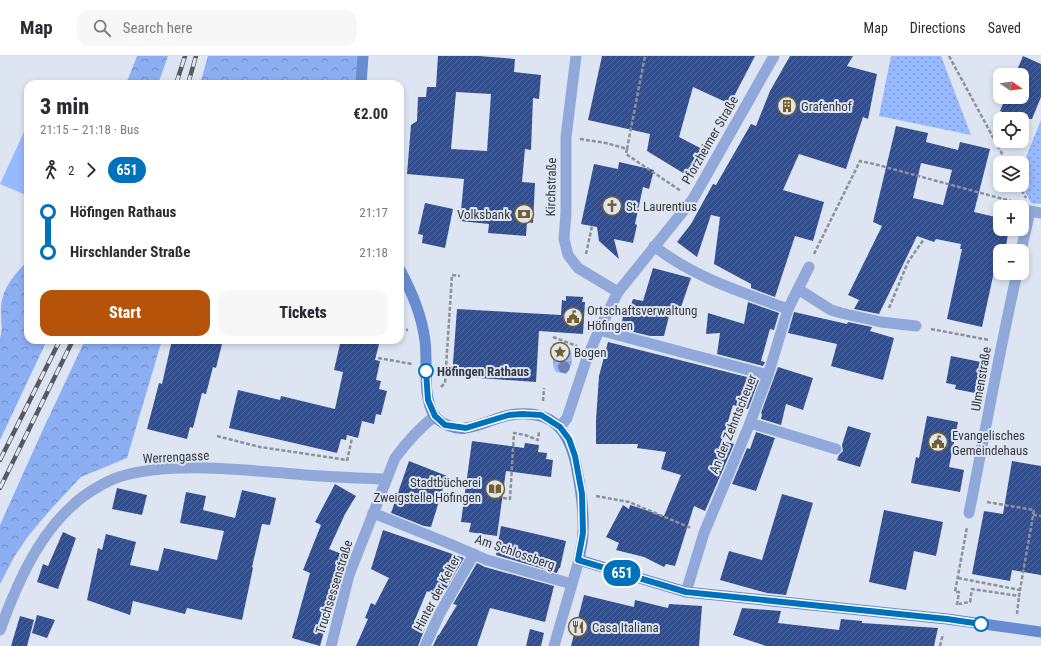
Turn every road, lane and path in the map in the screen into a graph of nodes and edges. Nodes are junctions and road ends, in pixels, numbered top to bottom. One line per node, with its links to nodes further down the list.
1 (363, 56): 6 (main road)
2 (576, 56): 7 (street, Kirchstraße)
3 (645, 56): 8 (path)
4 (774, 56): 10 (street, Pforzheimer Straße)
5 (949, 56): 9 (path)
6 (361, 80)
7 (566, 137): 8 (path); 17 (street, Kirchstraße)
8 (628, 149): 10 (path)
9 (1003, 156)
10 (692, 199): 15 (street, Pforzheimer Straße)
11 (1036, 212): 14 (street); 16 (path)
12 (592, 226): 17 (path)
13 (924, 239): 23 (path)
14 (1024, 244)
15 (654, 246): 22 (street, Pforzheimer Straße); 24 (street)
16 (809, 267): 21 (street, An der Zehntscheuer)
17 (578, 268): 22 (street, Kirchstraße)
18 (460, 276): 31 (path)
19 (404, 278): 34 (main road)
20 (1015, 280): 49 (street, Ulmenstraße)
21 (798, 289): 24 (street, An der Zehntscheuer); 25 (street)
22 (618, 292): 26 (street, Pforzheimer Straße)
23 (891, 304)
24 (788, 309): 35 (street, An der Zehntscheuer)
25 (916, 326)
26 (599, 330): 32 (street, Pforzheimer Straße); 35 (street)
27 (937, 330): 29 (path)
28 (553, 336): 32 (path)
29 (988, 340)
30 (443, 345): 31 (path)
31 (447, 345): 36 (path)
32 (590, 351): 39 (street, Pforzheimer Straße)
33 (378, 358): 34 (path)
34 (426, 367): 36 (main road)
35 (768, 375): 38 (street, An der Zehntscheuer)
36 (428, 400): 37 (main road)
37 (435, 416): 39 (main road); 46 (street, Truchsessenstraße)
38 (750, 423): 43 (street); 54 (street, An der Zehntscheuer)
39 (560, 427): 56 (main road)
40 (514, 433): 48 (path)
41 (217, 436): 44 (path)
42 (352, 438): 44 (path)
43 (836, 449)
44 (347, 460): 45 (path)
45 (343, 477): 46 (street, Werrengasse); 61 (street, Werrengasse)
46 (386, 479): 50 (street, Truchsessenstraße)
47 (596, 496): 54 (path)
48 (503, 498)
49 (972, 499): 51 (street, Ulmenstraße); 52 (path)
50 (373, 513): 55 (street, Am Schlossberg); 63 (street, Truchsessenstraße)
51 (969, 513): 57 (path)
52 (1033, 515): 53 (path); 59 (path)
53 (1041, 516)
54 (704, 533): 60 (street, An der Zehntscheuer)
55 (474, 554): 58 (street, Am Schlossberg); 64 (street, Hinter der Kelter)
56 (578, 560): 58 (street); 60 (main road)
57 (958, 578): 59 (path); 59 (path)
58 (572, 584): 65 (street)
59 (1020, 590)
60 (686, 592): 62 (main road)
61 (0, 630)
62 (1041, 632)
63 (331, 646)
64 (425, 646)
65 (554, 646)

